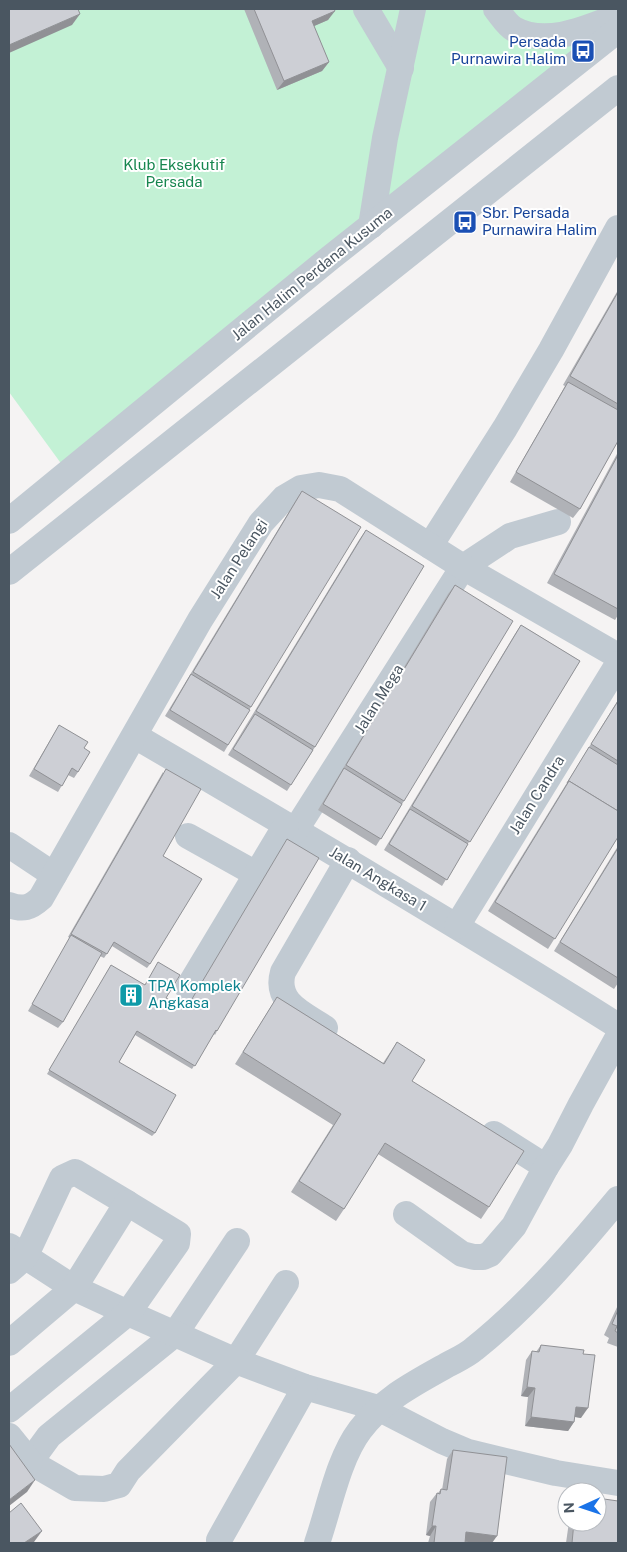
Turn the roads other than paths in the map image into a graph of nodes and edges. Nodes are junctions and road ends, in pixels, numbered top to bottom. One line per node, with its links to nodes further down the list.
1 (366, 9): 6 (street)
2 (413, 9): 6 (street)
3 (618, 16): 4 (street)
4 (504, 19)
5 (618, 30): 8 (street, Jalan Halim Perdana Kusuma)
6 (398, 79): 8 (street)
7 (618, 88): 14 (street)
8 (371, 226): 10 (street, Jalan Halim Perdana Kusuma)
9 (618, 228): 12 (street)
10 (9, 521)
11 (558, 522): 13 (street)
12 (430, 546): 13 (street, Jalan Pelangi); 17 (street, Jalan Pelangi)
13 (463, 567): 15 (street, Jalan Pelangi); 18 (street, Jalan Mega)
14 (9, 572)
15 (618, 656)
16 (618, 664): 25 (street, Jalan Candra)
17 (135, 736): 18 (street, Jalan Angkasa 1); 23 (street, Jalan Pelangi)
18 (291, 828): 21 (street, Jalan Angkasa 1); 22 (street, Jalan Mega)
19 (188, 836): 22 (street)
20 (9, 846): 23 (street)
21 (348, 860): 25 (street, Jalan Angkasa 1); 29 (street)
22 (256, 874): 26 (street, Jalan Mega)
23 (54, 875): 24 (street, Jalan Pelangi)
24 (9, 905)
25 (457, 926): 27 (street, Jalan Angkasa 1)
26 (188, 988)
27 (618, 1026)
28 (618, 1036): 31 (street)
29 (349, 1043)
30 (478, 1124): 31 (street)
31 (546, 1167): 34 (street)
32 (618, 1199): 44 (street)
33 (127, 1203): 36 (street); 38 (street); 39 (street)
34 (406, 1214)
35 (237, 1241): 40 (street)
36 (14, 1258): 38 (street)
37 (286, 1283): 42 (street)
38 (74, 1288): 39 (street); 41 (street)
39 (128, 1313): 40 (street); 45 (street)
40 (175, 1334): 42 (street); 47 (street)
41 (9, 1343)
42 (236, 1361): 43 (street); 47 (street)
43 (306, 1387): 44 (street); 49 (street)
44 (378, 1408): 48 (street); 50 (street)
45 (9, 1410)
46 (9, 1436): 47 (street)
47 (30, 1462)
48 (618, 1483)
49 (219, 1540)
50 (317, 1543)

